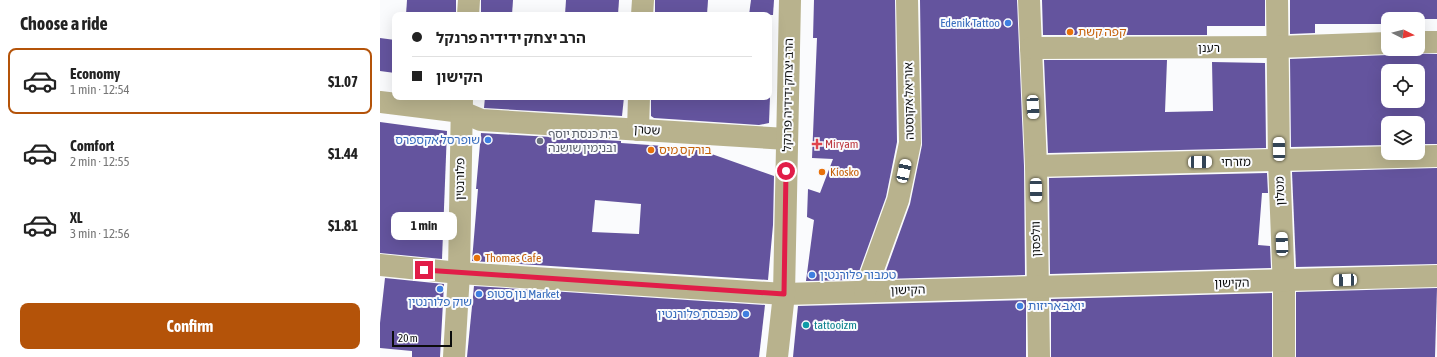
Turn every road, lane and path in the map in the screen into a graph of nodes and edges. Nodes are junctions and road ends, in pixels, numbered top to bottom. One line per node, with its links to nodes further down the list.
1 (469, 0): 7 (street)
2 (643, 0): 8 (street)
3 (790, 0): 18 (street, הרב יצחק ידידיה פרנקל)
4 (907, 0): 27 (street, אוריאל אקוסטה)
5 (1030, 0): 13 (street, וולפסון)
6 (1277, 0): 12 (street, מטלון)
7 (468, 12)
8 (642, 12)
9 (1425, 42): 10 (street)
10 (1437, 42)
11 (1381, 43): 12 (street, רענן)
12 (1277, 47): 13 (street, רענן); 20 (street, מטלון)
13 (1031, 48): 21 (street, וולפסון)
14 (639, 100): 17 (street)
15 (380, 102): 16 (street, שטרן)
16 (462, 104): 17 (street, שטרן); 23 (street, פלורנטין)
17 (638, 130): 18 (street, שטרן)
18 (787, 139): 28 (street, הרב יצחק ידידיה פרנקל)
19 (1437, 156): 20 (street, מזרחי)
20 (1279, 161): 21 (street, מזרחי); 25 (street, מטלון)
21 (1036, 166): 26 (street, וולפסון)
22 (380, 265): 23 (street, הקישון)
23 (459, 273): 28 (street, הקישון); 29 (street, פלורנטין)
24 (1437, 276): 25 (street, הקישון)
25 (1284, 282): 26 (street, הקישון); 32 (street, מטלון)
26 (1037, 286): 27 (street, הקישון); 31 (street, וולפסון)
27 (865, 291): 28 (street, הקישון)
28 (784, 294): 30 (street, הרב יצחק ידידיה פרנקל)
29 (454, 357)
30 (777, 357)
31 (1039, 357)
32 (1284, 357)

